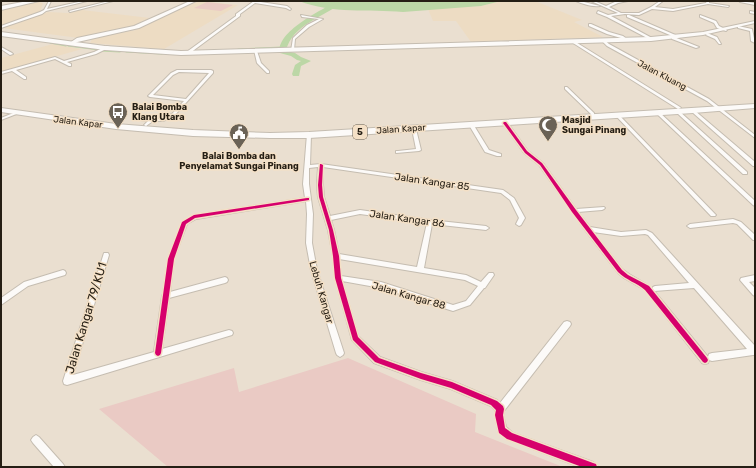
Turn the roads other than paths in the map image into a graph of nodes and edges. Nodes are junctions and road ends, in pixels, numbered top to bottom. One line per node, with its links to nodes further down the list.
1 (40, 1): 13 (street)
2 (45, 1): 15 (street)
3 (50, 1): 15 (street)
4 (86, 1): 24 (street)
5 (112, 1): 25 (street)
6 (193, 1): 43 (street); 49 (street)
7 (256, 1): 23 (street); 57 (street)
8 (577, 1): 17 (street)
9 (592, 1): 17 (street)
10 (627, 1): 19 (street)
11 (662, 1): 22 (street)
12 (740, 1): 16 (street)
13 (34, 2): 20 (highway)
14 (708, 2): 18 (street); 22 (street)
15 (48, 4): 24 (street)
16 (755, 4)
17 (603, 5): 19 (street)
18 (728, 6)
19 (607, 7): 28 (street)
20 (1, 8)
21 (630, 8): 28 (street)
22 (652, 8): 28 (street)
23 (290, 9)
24 (45, 10): 35 (street)
25 (70, 11)
26 (598, 12): 31 (street)
27 (751, 12): 29 (street)
28 (623, 13): 31 (street); 42 (street)
29 (755, 13)
30 (302, 16): 55 (street)
31 (608, 16): 44 (street)
32 (701, 16): 37 (street)
33 (755, 22): 36 (main road)
34 (590, 25): 46 (street)
35 (1, 27)
36 (739, 27): 37 (main road); 48 (street)
37 (726, 30): 39 (main road)
38 (1, 34): 40 (main road)
39 (707, 34): 42 (main road); 50 (street)
40 (7, 35): 41 (street); 49 (main road)
41 (1, 37)
42 (675, 37): 44 (main road); 54 (street)
43 (91, 38): 49 (street); 51 (main road)
44 (650, 39): 46 (main road)
45 (603, 40): 46 (main road); 47 (main road); 70 (street, Jalan Kluang)
46 (626, 40)
47 (574, 42): 55 (main road); 72 (street)
48 (755, 42)
49 (71, 43): 51 (main road); 53 (main road)
50 (720, 43)
51 (90, 44): 53 (main road)
52 (1, 48): 58 (street)
53 (106, 48): 57 (main road); 59 (street)
54 (697, 48)
55 (290, 50): 56 (main road)
56 (255, 51): 57 (main road); 62 (street)
57 (189, 52)
58 (11, 54)
59 (64, 62): 60 (street); 61 (street)
60 (70, 65)
61 (13, 70): 63 (street); 64 (street)
62 (268, 72)
63 (1, 73)
64 (25, 78)
65 (566, 88): 76 (street)
66 (187, 100): 66 (street); 80 (street)
67 (755, 103): 70 (highway, Jalan Kapar / 5)
68 (1, 106): 80 (highway, Jalan Kapar / 5)
69 (755, 106): 70 (highway, Jalan Kapar / 5)
70 (718, 107): 72 (highway, Jalan Kapar / 5); 73 (highway, Jalan Kapar / 5); 85 (street, Jalan Kluang)
71 (1, 110): 74 (highway, Jalan Kapar / 5)
72 (678, 110): 73 (highway, Jalan Kapar / 5); 75 (highway, Jalan Kapar / 5); 76 (highway, Jalan Kapar / 5); 91 (street)
73 (694, 112): 89 (street)
74 (17, 113): 79 (street); 84 (highway, Jalan Kapar / 5)
75 (658, 113): 77 (highway, Jalan Kapar / 5); 93 (street)
76 (593, 114): 80 (highway, Jalan Kapar / 5)
77 (617, 116): 81 (highway, Jalan Kapar / 5); 96 (street)
78 (134, 118): 80 (street)
79 (1, 119)
80 (149, 123)
81 (505, 123): 82 (highway, Jalan Kapar / 5); 95 (street)
82 (471, 125): 83 (highway, Jalan Kapar / 5); 87 (street)
83 (414, 129): 84 (highway, Jalan Kapar / 5); 86 (street)
84 (309, 135): 90 (street, Lebuh Kangar)
85 (755, 137)
86 (398, 152)
87 (499, 155)
88 (321, 164): 90 (street); 97 (street); 99 (street, Jalan Kangar 85)
89 (755, 165)
90 (308, 167): 92 (street, Lebuh Kangar)
91 (745, 173)
92 (307, 199): 116 (street); 121 (street, Lebuh Kangar)
93 (755, 204)
94 (602, 208): 95 (street)
95 (574, 211): 102 (street)
96 (713, 215)
97 (327, 219): 98 (street, Jalan Kangar 86); 105 (street)
98 (430, 222): 101 (street, Jalan Kangar 86); 106 (street)
99 (519, 224)
100 (690, 226): 103 (street)
101 (486, 228)
102 (587, 229): 112 (street); 120 (street)
103 (755, 238)
104 (106, 255): 122 (street, Jalan Kangar 79/KU1)
105 (336, 256): 106 (street); 109 (street)
106 (420, 270): 113 (street)
107 (63, 273): 117 (street)
108 (491, 275): 113 (street, Jalan Kangar 88)
109 (338, 278): 113 (street, Jalan Kangar 88); 123 (street)
110 (755, 278): 115 (street)
111 (225, 280): 116 (street)
112 (695, 285): 114 (street); 120 (street)
113 (483, 286)
114 (655, 289)
115 (755, 293)
116 (165, 296): 122 (street)
117 (1, 302)
118 (567, 324): 123 (street)
119 (229, 333): 122 (street)
120 (754, 352)
121 (340, 353)
122 (158, 354)
123 (500, 408): 126 (street)
124 (36, 440): 125 (street)
125 (60, 467)
126 (593, 467)

